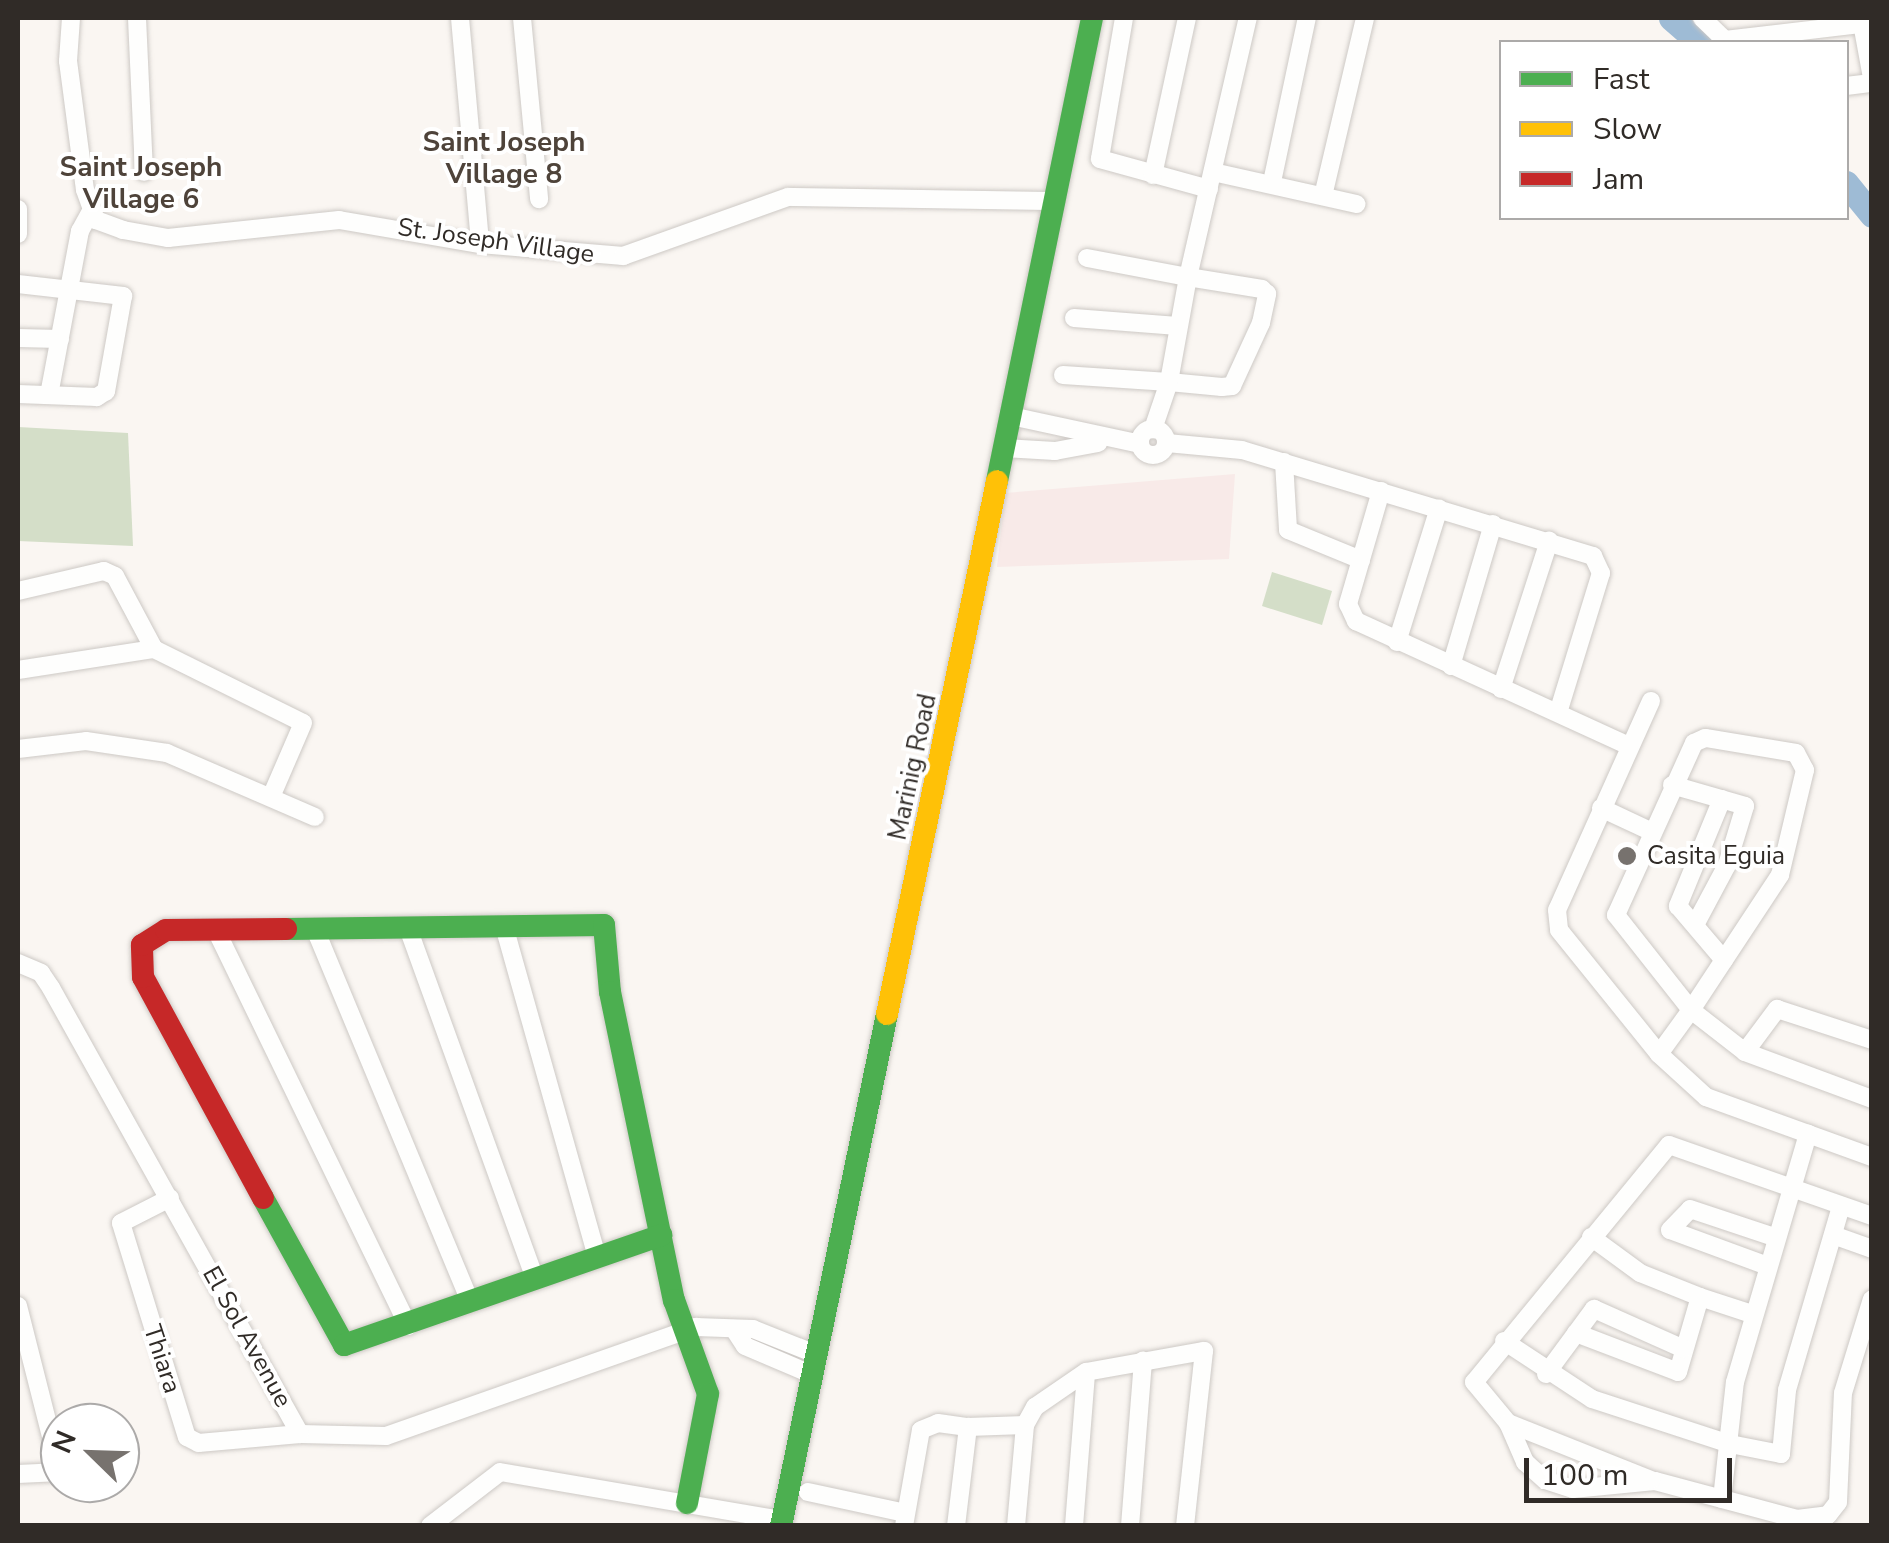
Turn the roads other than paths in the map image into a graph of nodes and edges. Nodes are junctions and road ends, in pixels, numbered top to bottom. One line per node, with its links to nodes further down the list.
1 (70, 18): 25 (street)
2 (137, 18): 16 (street)
3 (460, 18): 27 (street)
4 (522, 18): 21 (street)
5 (1092, 18): 22 (street, Marinig Road)
6 (1124, 18): 17 (street)
7 (1187, 18): 17 (street)
8 (1248, 18): 18 (street)
9 (1307, 18): 19 (street)
10 (1365, 18): 20 (street)
11 (1702, 18): 13 (street)
12 (1861, 21): 14 (street); 15 (street)
13 (1725, 40)
14 (1733, 40)
15 (1872, 81)
16 (144, 172)
17 (1153, 175): 18 (street)
18 (1211, 180): 19 (street); 29 (street)
19 (1272, 182): 20 (street)
20 (1323, 196): 23 (street)
21 (539, 199)
22 (1054, 201): 27 (street, St. Joseph Village); 40 (street, Marinig Road)
23 (1356, 204)
24 (18, 209): 26 (street)
25 (90, 213): 27 (street, St. Joseph Village); 31 (street)
26 (18, 231)
27 (480, 244)
28 (1087, 258): 29 (street)
29 (1188, 277): 33 (street); 37 (street)
30 (18, 284): 31 (street)
31 (69, 286): 35 (street); 39 (street)
32 (1074, 318): 33 (street)
33 (1178, 326): 37 (street)
34 (18, 338): 35 (street)
35 (60, 339): 39 (street)
36 (1063, 375): 37 (street)
37 (1168, 382): 41 (street)
38 (18, 394): 39 (street)
39 (49, 396)
40 (1011, 416): 42 (street); 45 (street, Marinig Road)
41 (1153, 429): 43 (street); 44 (street)
42 (1107, 441): 44 (street); 45 (street)
43 (1167, 443): 44 (street); 46 (street)
44 (1140, 444)
45 (1004, 448): 105 (street, Marinig Road)
46 (1284, 462): 47 (street); 51 (street)
47 (1380, 490): 48 (street); 51 (street)
48 (1439, 508): 49 (street); 53 (street)
49 (1494, 524): 50 (street); 55 (street)
50 (1549, 541): 57 (street); 59 (street)
51 (1360, 560): 53 (street)
52 (18, 590): 54 (street)
53 (1397, 642): 55 (street)
54 (154, 649): 56 (street); 63 (street)
55 (1451, 666): 57 (street)
56 (18, 670)
57 (1501, 689): 59 (street)
58 (1651, 701): 60 (street)
59 (1558, 713): 60 (street)
60 (1630, 746): 65 (street)
61 (18, 749): 63 (street)
62 (1672, 785): 64 (street); 67 (street); 73 (street)
63 (271, 797): 66 (street)
64 (1722, 798): 68 (street); 68 (street)
65 (1601, 808): 67 (street); 78 (street)
66 (314, 817)
67 (1650, 831): 75 (street)
68 (1696, 923): 73 (street)
69 (504, 926): 70 (street); 86 (street); 91 (street)
70 (408, 928): 71 (street); 93 (street)
71 (315, 929): 72 (street); 96 (street)
72 (216, 932): 99 (street); 99 (street)
73 (1724, 960): 75 (street)
74 (18, 962): 83 (street, El Sol Avenue)
75 (1692, 1010): 77 (street); 78 (street)
76 (1872, 1040): 77 (street)
77 (1745, 1052): 79 (street)
78 (1659, 1054): 80 (street)
79 (1872, 1099)
80 (1808, 1134): 81 (street); 82 (street)
81 (1872, 1158)
82 (1790, 1190): 84 (street); 88 (street); 89 (street)
83 (170, 1198): 111 (street, El Sol Avenue); 111 (street, Thiara)
84 (1841, 1206): 85 (street); 87 (street)
85 (1872, 1216)
86 (662, 1234): 91 (street); 100 (street)
87 (1834, 1235): 90 (street); 112 (street)
88 (1591, 1237): 94 (street); 102 (street)
89 (1774, 1237): 92 (street); 92 (street)
90 (1872, 1249)
91 (597, 1256): 93 (street)
92 (1765, 1265): 98 (street)
93 (535, 1279): 96 (street)
94 (1700, 1298): 98 (street); 103 (street)
95 (1872, 1299): 116 (street)
96 (471, 1302): 99 (street)
97 (18, 1306): 113 (street)
98 (1752, 1314): 112 (street)
99 (408, 1326)
100 (683, 1330): 105 (street, El Sol Avenue); 111 (street, El Sol Avenue); 117 (street)
101 (1576, 1332): 103 (street); 103 (street); 107 (street)
102 (1504, 1342): 107 (street); 108 (street)
103 (1684, 1349)
104 (1143, 1361): 106 (street); 124 (street); 125 (street)
105 (816, 1365): 119 (street, Marinig Road)
106 (1086, 1372): 109 (street); 123 (street)
107 (1546, 1374): 112 (street)
108 (1508, 1423): 114 (street); 114 (street)
109 (1025, 1426): 110 (street); 122 (street)
110 (968, 1427): 118 (street); 121 (street)
111 (300, 1434)
112 (1730, 1444): 116 (street)
113 (18, 1474)
114 (1655, 1482): 116 (street)
115 (808, 1492): 118 (street)
116 (1722, 1499)
117 (687, 1503): 119 (street); 120 (street)
118 (904, 1519)
119 (782, 1523)
120 (430, 1526)
121 (956, 1526)
122 (1016, 1526)
123 (1074, 1526)
124 (1130, 1526)
125 (1185, 1526)

